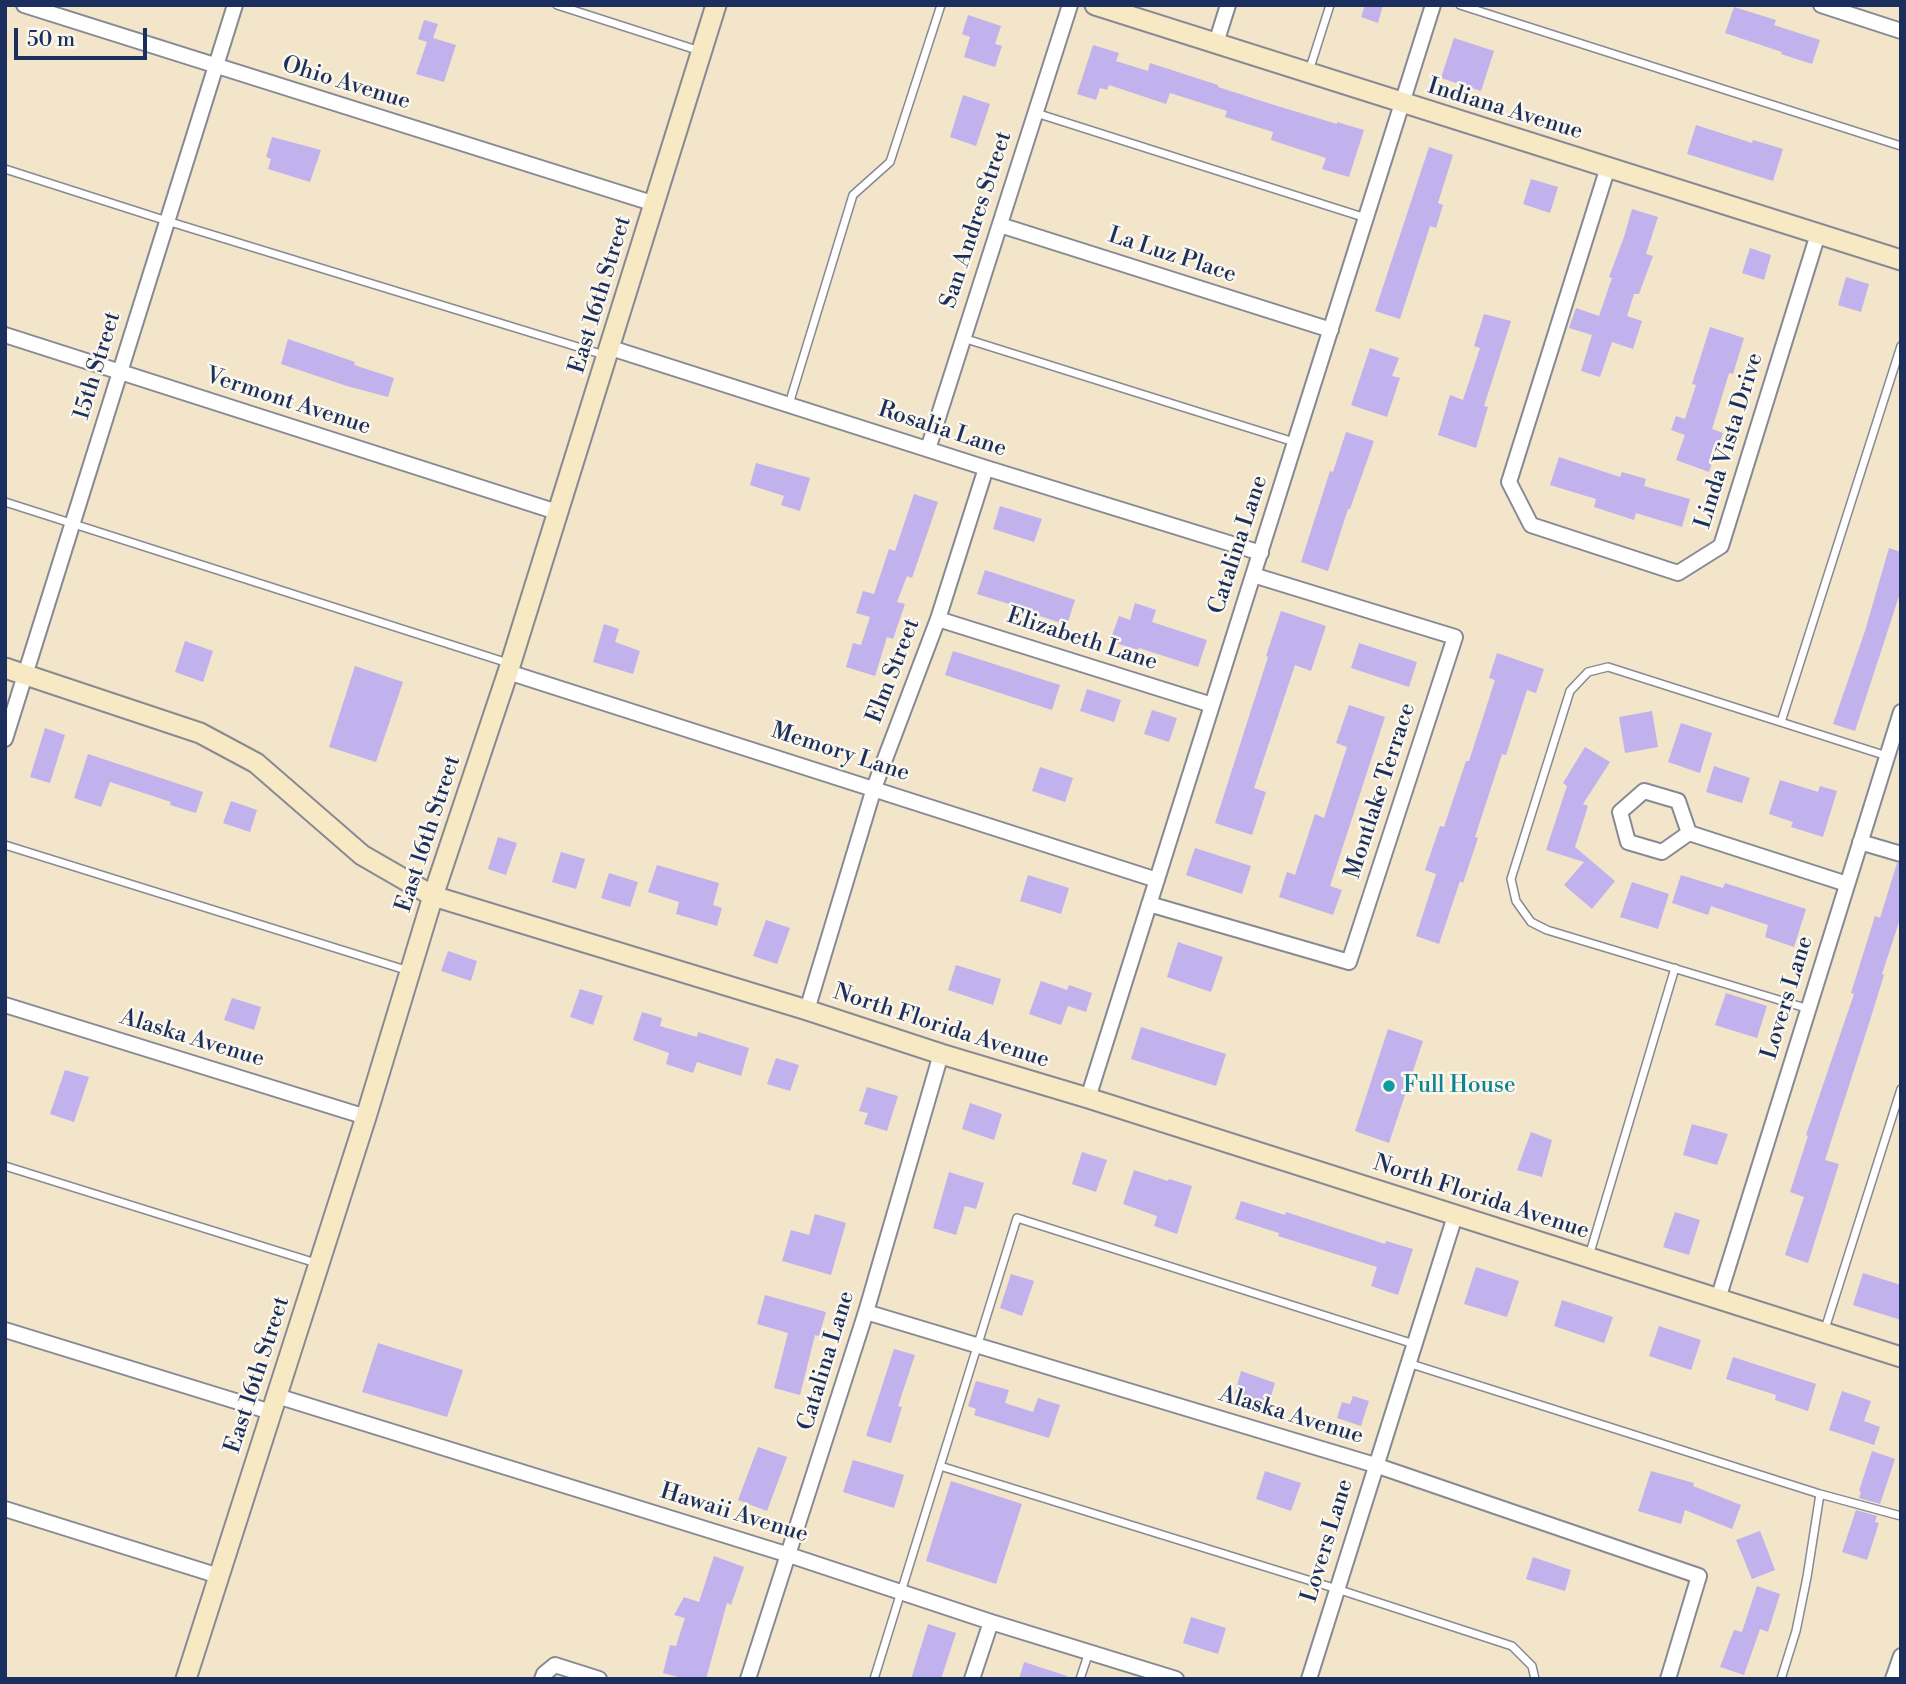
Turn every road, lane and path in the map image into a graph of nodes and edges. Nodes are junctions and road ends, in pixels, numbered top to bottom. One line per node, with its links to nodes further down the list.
1 (24, 5): 17 (street, Ohio Avenue)
2 (235, 5): 17 (street, 15th Street)
3 (557, 5): 16 (lane)
4 (716, 5): 16 (street, East 16th Street)
5 (941, 5): 36 (lane)
6 (1070, 5): 20 (street, San Andres Street)
7 (1095, 5): 13 (street, Indiana Avenue)
8 (1228, 5): 15 (street)
9 (1330, 5): 18 (lane)
10 (1433, 5): 19 (street, Catalina Lane)
11 (1460, 5): 21 (lane)
12 (1821, 5): 14 (street)
13 (1122, 9): 15 (street, Indiana Avenue)
14 (1901, 30)
15 (1216, 43): 18 (street, Indiana Avenue)
16 (702, 51): 24 (street, East 16th Street)
17 (216, 67): 24 (street, Ohio Avenue); 26 (street, 15th Street)
18 (1308, 73): 19 (street, Indiana Avenue)
19 (1402, 103): 22 (street, Indiana Avenue); 25 (street, Catalina Lane)
20 (1035, 113): 25 (lane); 27 (street, San Andres Street)
21 (1901, 146)
22 (1608, 167): 28 (street, Indiana Avenue); 28 (street, Linda Vista Drive)
23 (5, 169): 26 (lane)
24 (654, 204): 34 (street, East 16th Street)
25 (1366, 218): 30 (street, Catalina Lane)
26 (167, 221): 34 (lane); 35 (street, 15th Street)
27 (1000, 225): 30 (street, La Luz Place); 32 (street, San Andres Street)
28 (1818, 233): 29 (street, Indiana Avenue)
29 (1901, 260)
30 (1331, 330): 37 (street, Catalina Lane)
31 (5, 335): 35 (street, Vermont Avenue)
32 (963, 338): 37 (lane); 38 (street, San Andres Street)
33 (1901, 346): 51 (lane)
34 (609, 352): 36 (street, Rosalia Lane); 41 (street, East 16th Street)
35 (120, 372): 41 (street, Vermont Avenue); 42 (street, 15th Street)
36 (789, 405): 38 (street, Rosalia Lane)
37 (1295, 443): 43 (street, Catalina Lane)
38 (928, 449): 39 (street, Rosalia Lane)
39 (986, 468): 43 (street, Rosalia Lane); 45 (street, Elm Street)
40 (5, 502): 42 (lane)
41 (558, 512): 47 (street, East 16th Street)
42 (73, 524): 47 (lane); 48 (street, 15th Street)
43 (1261, 553): 44 (street, Catalina Lane)
44 (1253, 575): 49 (street, Catalina Lane); 62 (street, Montlake Terrace)
45 (938, 619): 49 (street, Elizabeth Lane); 54 (street, Elm Street)
46 (5, 668): 48 (street, North Florida Avenue)
47 (510, 668): 54 (street, Memory Lane); 61 (street, East 16th Street)
48 (25, 674): 52 (street, 15th Street); 61 (street, North Florida Avenue)
49 (1212, 705): 59 (street, Catalina Lane)
50 (1901, 712): 53 (street, Lovers Lane)
51 (1780, 722): 53 (lane); 63 (lane)
52 (5, 739)
53 (1887, 756): 56 (street, Lovers Lane)
54 (874, 788): 59 (street, Memory Lane); 67 (street, Elm Street)
55 (1689, 833): 55 (street); 60 (street)
56 (1860, 842): 58 (street); 60 (street, Lovers Lane)
57 (5, 845): 64 (lane)
58 (1901, 854)
59 (1157, 880): 62 (street, Catalina Lane)
60 (1847, 884): 66 (street, Lovers Lane)
61 (433, 896): 64 (street, East 16th Street); 67 (street, North Florida Avenue)
62 (1149, 904): 70 (street, Catalina Lane)
63 (1675, 968): 66 (lane); 74 (lane)
64 (410, 971): 71 (street, East 16th Street)
65 (5, 1005): 71 (street, Alaska Avenue)
66 (1809, 1009): 76 (street, Lovers Lane)
67 (807, 1010): 68 (street, North Florida Avenue)
68 (941, 1054): 70 (street, North Florida Avenue); 77 (street, Catalina Lane)
69 (1901, 1089): 79 (lane)
70 (1088, 1098): 73 (street, North Florida Avenue)
71 (366, 1117): 75 (street, East 16th Street)
72 (5, 1166): 75 (lane)
73 (1455, 1216): 74 (street, North Florida Avenue); 80 (street, Lovers Lane)
74 (1589, 1258): 76 (street, North Florida Avenue)
75 (319, 1264): 84 (street, East 16th Street)
76 (1718, 1298): 79 (street, North Florida Avenue)
77 (866, 1312): 81 (street, Alaska Avenue); 90 (street, Catalina Lane)
78 (5, 1330): 84 (street, Hawaii Avenue)
79 (1824, 1333): 82 (street, North Florida Avenue)
80 (1414, 1344): 81 (lane); 83 (street, Lovers Lane)
81 (978, 1346): 85 (street, Alaska Avenue); 86 (lane)
82 (1901, 1357)
83 (1408, 1363): 85 (street, Lovers Lane); 87 (lane)
84 (274, 1404): 90 (street, Hawaii Avenue); 91 (street, East 16th Street)
85 (1375, 1465): 92 (street, Lovers Lane); 107 (street, Alaska Avenue)
86 (940, 1466): 92 (lane); 93 (lane)
87 (1821, 1494): 89 (lane); 108 (lane)
88 (5, 1509): 91 (street)
89 (1901, 1516)
90 (789, 1555): 93 (street, Hawaii Avenue); 100 (street, Catalina Lane)
91 (219, 1576): 97 (street, East 16th Street)
92 (1337, 1589): 105 (street, Lovers Lane); 106 (lane)
93 (901, 1592): 94 (street, Hawaii Avenue); 101 (lane)
94 (991, 1622): 95 (street, Hawaii Avenue); 102 (street)
95 (1089, 1652): 103 (lane); 104 (street, Hawaii Avenue)
96 (1901, 1656): 109 (street)
97 (186, 1679)
98 (542, 1679): 99 (street)
99 (599, 1679)
100 (748, 1679)
101 (874, 1679)
102 (972, 1679)
103 (1080, 1679)
104 (1176, 1679)
105 (1309, 1679)
106 (1535, 1679)
107 (1668, 1679)
108 (1781, 1679)
109 (1893, 1679)

